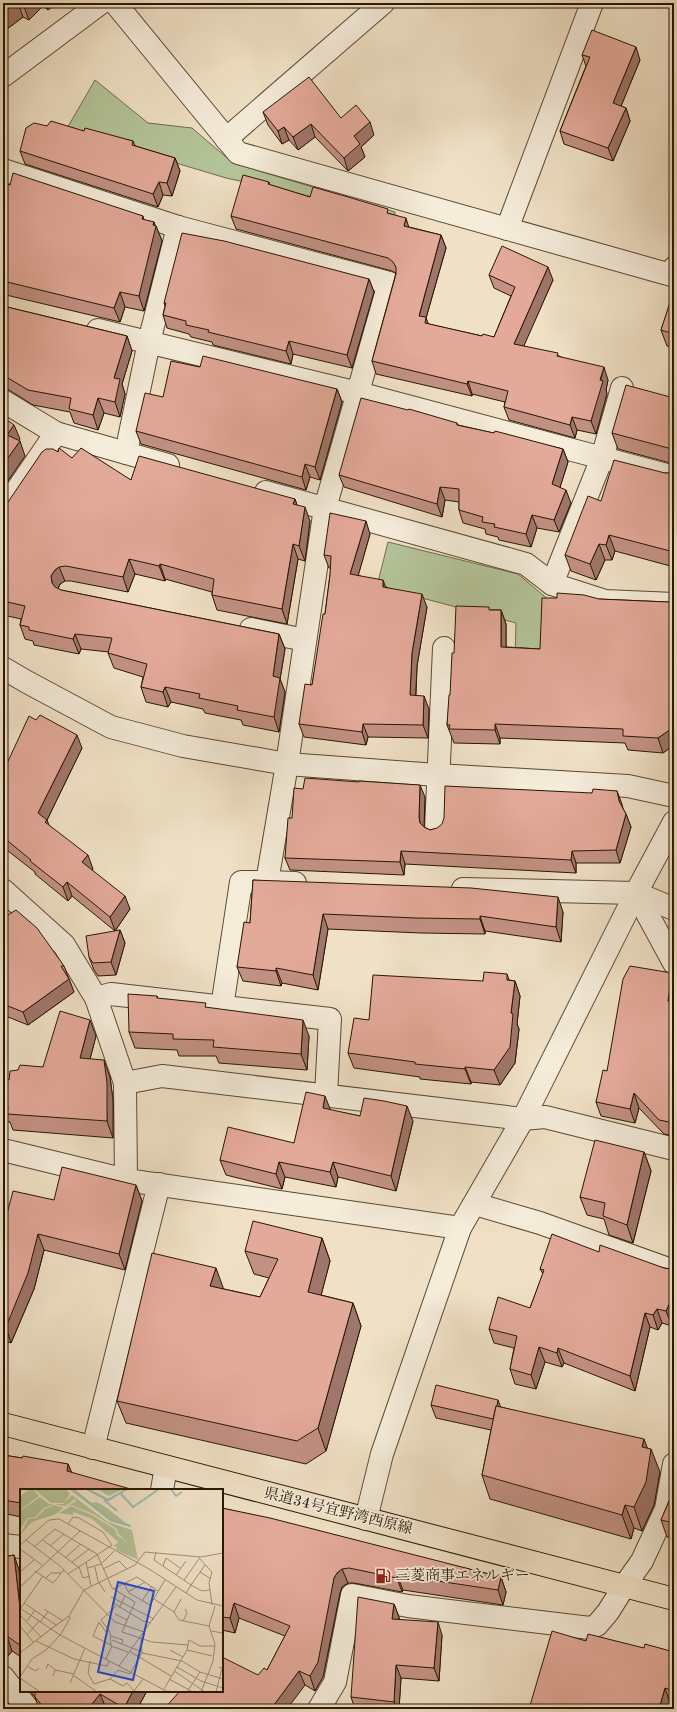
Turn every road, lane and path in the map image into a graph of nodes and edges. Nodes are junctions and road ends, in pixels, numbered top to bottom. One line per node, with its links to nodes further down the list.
1 (101, 3): 5 (street)
2 (115, 3): 6 (street)
3 (383, 3): 6 (street)
4 (592, 3): 9 (street)
5 (3, 76)
6 (226, 139): 9 (street)
7 (3, 170): 8 (street)
8 (178, 227): 12 (street); 14 (street)
9 (507, 229): 10 (street)
10 (674, 268)
11 (80, 326): 12 (street)
12 (150, 342): 14 (street); 17 (street)
13 (622, 388): 18 (street)
14 (358, 392): 18 (street); 22 (street)
15 (3, 401): 16 (street)
16 (56, 433): 17 (street); 23 (street)
17 (126, 453): 19 (street)
18 (602, 458): 20 (street); 24 (street)
19 (187, 470)
20 (674, 477)
21 (248, 487): 22 (street)
22 (325, 508): 24 (street); 27 (street)
23 (3, 510)
24 (552, 584): 25 (street)
25 (674, 604)
26 (229, 625): 27 (street)
27 (305, 640): 30 (street)
28 (444, 648): 31 (street)
29 (3, 668): 30 (street)
30 (287, 764): 31 (street); 35 (street)
31 (437, 775): 32 (street); 34 (street)
32 (674, 796)
33 (674, 822): 39 (street)
34 (436, 830)
35 (267, 882): 36 (street); 43 (street)
36 (313, 884)
37 (445, 889): 39 (street)
38 (3, 890): 42 (street)
39 (636, 893): 40 (street); 41 (street); 46 (street)
40 (674, 909)
41 (674, 963)
42 (96, 998): 43 (street); 44 (street)
43 (222, 1006): 45 (street)
44 (125, 1083): 45 (street); 49 (street)
45 (326, 1095): 46 (street)
46 (523, 1119): 47 (street); 51 (street)
47 (674, 1149)
48 (3, 1150): 49 (street)
49 (126, 1180): 50 (street)
50 (159, 1184): 52 (street); 55 (street)
51 (475, 1204): 52 (street); 53 (street)
52 (460, 1228): 59 (street)
53 (674, 1271)
54 (3, 1424): 55 (main road, 県道34号宜野湾西原線)
55 (93, 1448): 57 (main road, 県道34号宜野湾西原線)
56 (674, 1464): 62 (street)
57 (166, 1467): 58 (street); 59 (main road, 県道34号宜野湾西原線)
58 (162, 1489)
59 (366, 1519): 62 (main road, 県道34号宜野湾西原線)
60 (3, 1545): 61 (street)
61 (20, 1547)
62 (625, 1585): 63 (main road, 県道34号宜野湾西原線); 66 (street)
63 (674, 1599)
64 (3, 1677): 65 (street)
65 (28, 1709)
66 (320, 1709)

